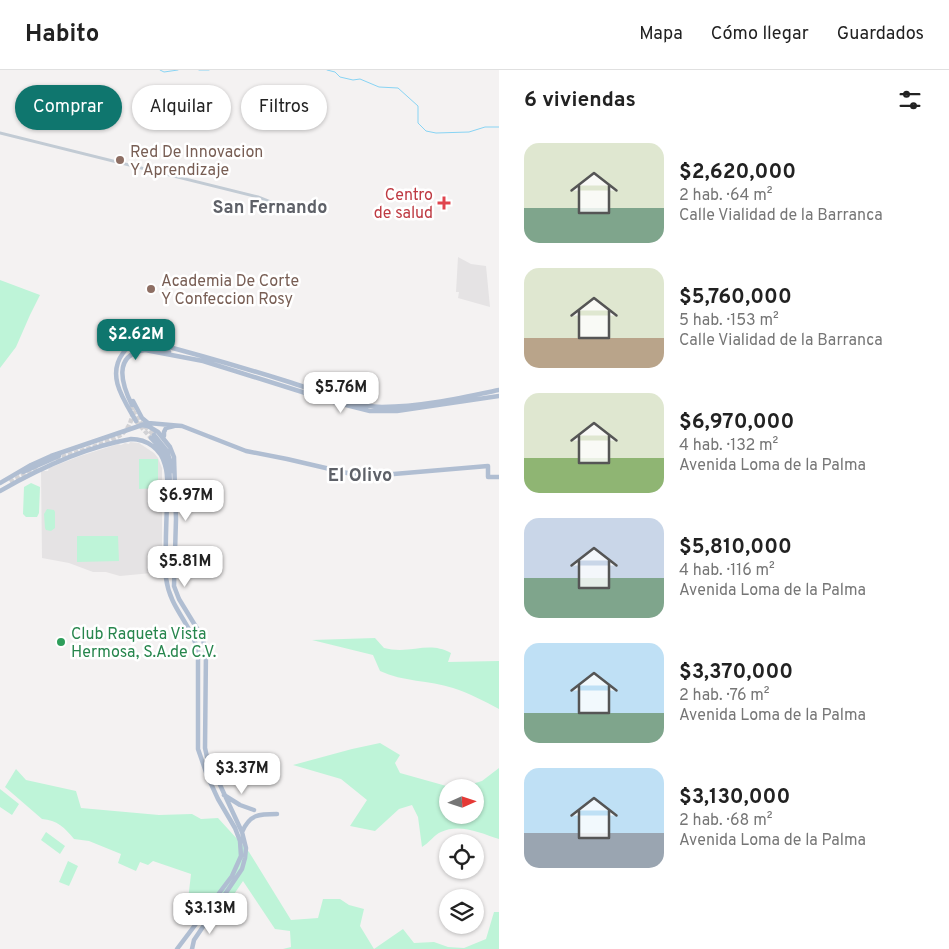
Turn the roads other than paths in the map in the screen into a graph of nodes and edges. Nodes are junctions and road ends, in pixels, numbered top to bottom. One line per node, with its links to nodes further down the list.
1 (0, 134): 2 (street)
2 (283, 208)
3 (187, 358): 5 (main road); 6 (main road); 7 (main road); 9 (main road)
4 (499, 390): 7 (main road)
5 (499, 396)
6 (132, 405)
7 (132, 411): 8 (main road)
8 (134, 420)
9 (148, 423): 10 (main road); 11 (main road)
10 (161, 423): 12 (main road); 13 (main road)
11 (140, 425): 13 (main road); 15 (main road)
12 (175, 425): 14 (main road); 18 (main road)
13 (162, 435): 14 (main road)
14 (167, 442): 23 (main road)
15 (87, 443): 16 (main road); 19 (main road)
16 (89, 451): 21 (main road); 22 (main road)
17 (60, 455): 19 (main road)
18 (499, 477)
19 (10, 480): 20 (main road); 21 (main road)
20 (0, 483)
21 (0, 489)
22 (167, 494): 23 (main road); 25 (main road)
23 (176, 494): 24 (main road)
24 (197, 628): 25 (main road); 27 (main road)
25 (191, 632): 26 (main road)
26 (198, 738): 27 (main road); 29 (main road)
27 (206, 739): 28 (main road)
28 (205, 748): 29 (main road); 30 (main road)
29 (198, 749): 34 (main road)
30 (224, 795): 31 (main road); 33 (main road)
31 (254, 810)
32 (278, 814): 33 (main road)
33 (242, 832): 35 (main road)
34 (176, 949)
35 (192, 949)

